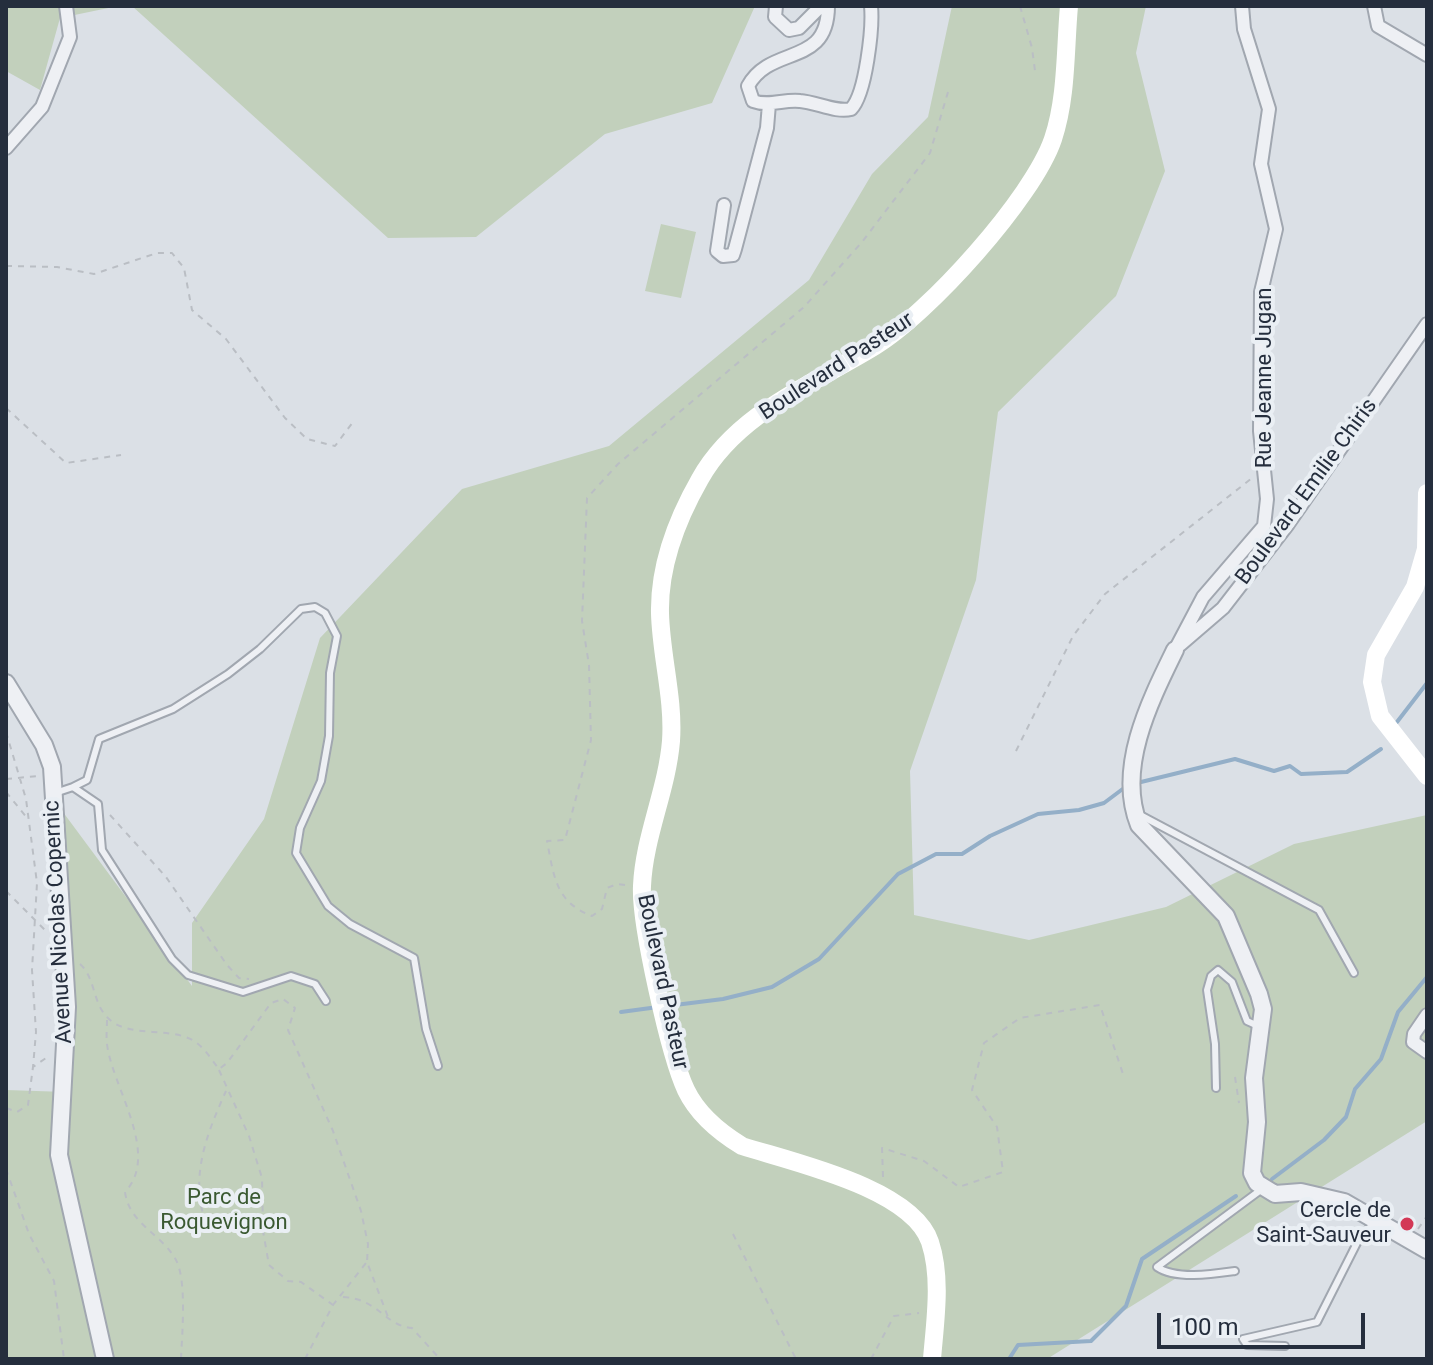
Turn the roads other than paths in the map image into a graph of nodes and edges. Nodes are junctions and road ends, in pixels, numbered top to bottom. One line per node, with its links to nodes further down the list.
1 (66, 6): 11 (street)
2 (776, 6): 3 (street)
3 (821, 6)
4 (828, 6): 10 (street)
5 (871, 6): 10 (street)
6 (1069, 6): 33 (main road, Boulevard Pasteur)
7 (1242, 6): 15 (street, Rue Jeanne Jugan)
8 (1374, 6): 9 (street)
9 (1427, 55)
10 (769, 104): 12 (street)
11 (6, 148)
12 (724, 205)
13 (1427, 324): 15 (street, Boulevard Emilie Chiris)
14 (1427, 493): 17 (main road)
15 (1175, 650): 20 (street, Rue Jeanne Jugan)
16 (6, 683): 19 (street, Avenue Nicolas Copernic)
17 (1427, 776)
18 (73, 787): 19 (lane); 22 (lane); 26 (lane)
19 (52, 795): 32 (street, Avenue Nicolas Copernic)
20 (1132, 803): 21 (lane); 24 (street)
21 (1354, 973)
22 (326, 1001)
23 (1427, 1015): 25 (street)
24 (1262, 1027): 27 (lane); 28 (street)
25 (1427, 1052)
26 (438, 1066)
27 (1216, 1088)
28 (1269, 1192): 29 (street); 30 (lane)
29 (1422, 1247): 31 (lane)
30 (1235, 1271)
31 (1285, 1346)
32 (105, 1359)
33 (932, 1359)

